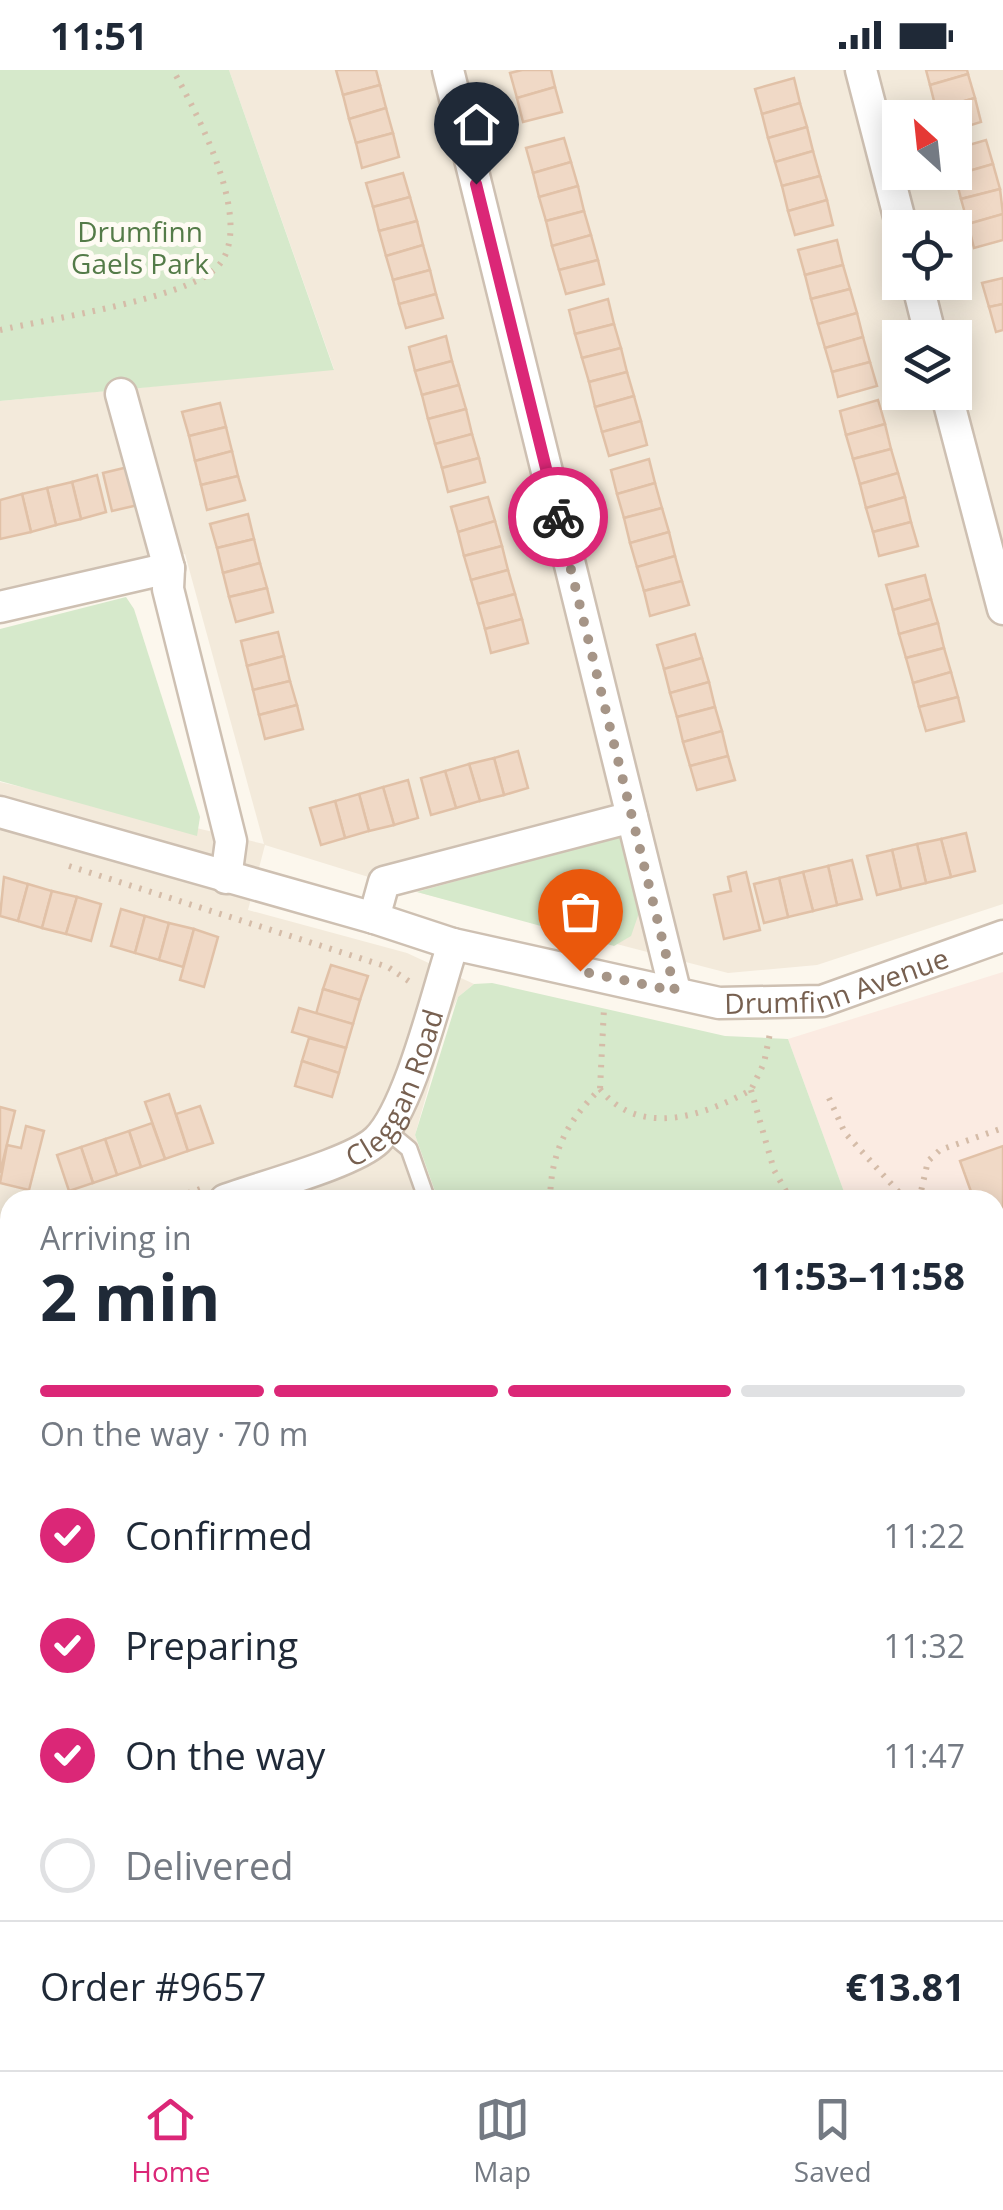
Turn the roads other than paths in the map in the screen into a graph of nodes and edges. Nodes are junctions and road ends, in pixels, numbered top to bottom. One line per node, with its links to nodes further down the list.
1 (448, 70): 10 (street)
2 (861, 70): 3 (street)
3 (897, 210)
4 (121, 394): 6 (street)
5 (951, 410): 8 (street)
6 (169, 568): 7 (street); 11 (street)
7 (0, 606)
8 (1003, 609)
9 (0, 812): 11 (street, Drumfinn Avenue)
10 (632, 817): 12 (street); 15 (street)
11 (226, 878): 12 (street, Drumfinn Avenue)
12 (374, 918): 14 (street, Drumfinn Avenue)
13 (1003, 936): 15 (street, Drumfinn Avenue)
14 (453, 944): 15 (street, Drumfinn Avenue); 16 (street, Cleggan Road)
15 (675, 991)
16 (385, 1129): 17 (street, Cleggan Road); 18 (lane)
17 (226, 1190)
18 (424, 1190)

